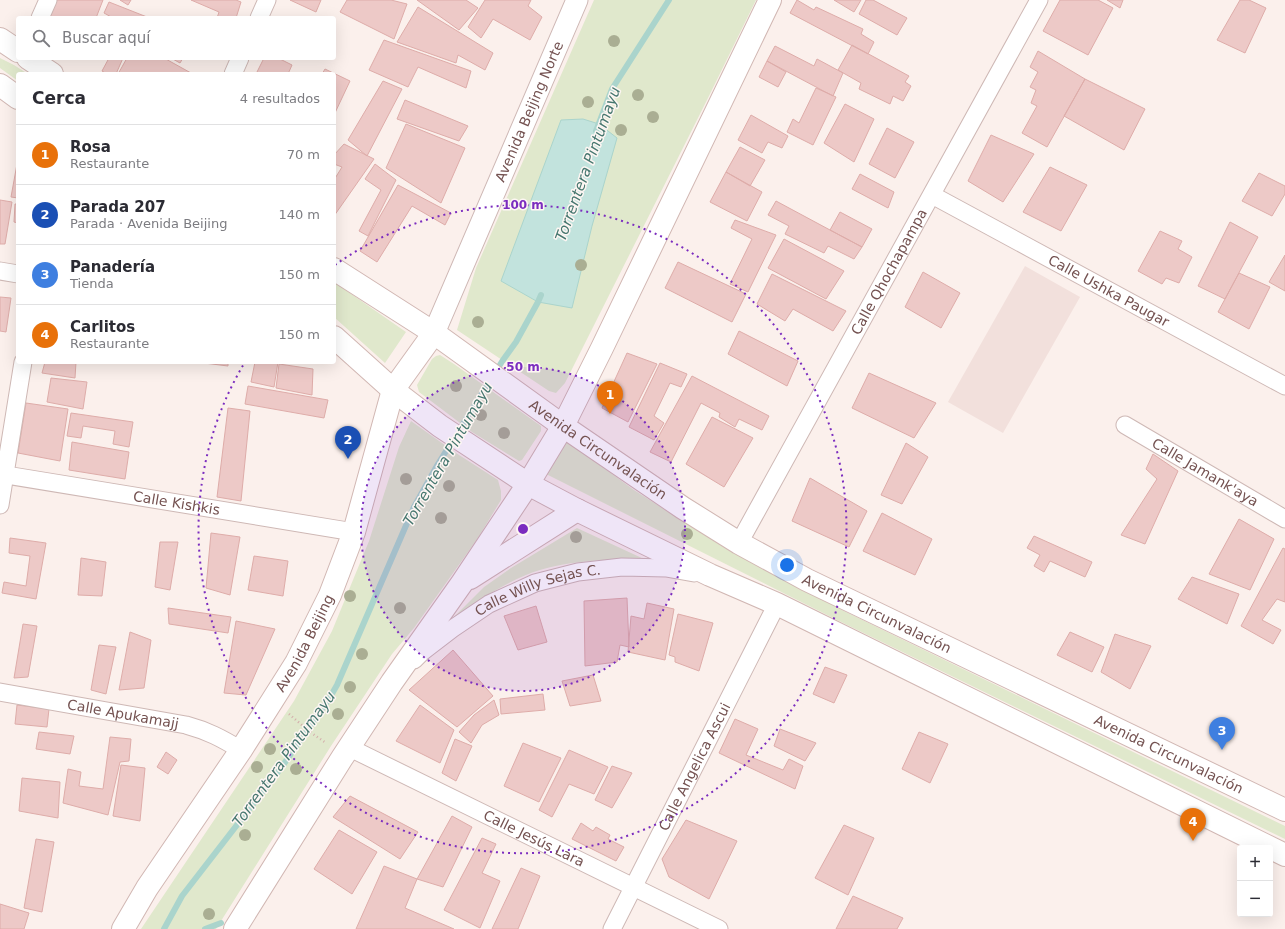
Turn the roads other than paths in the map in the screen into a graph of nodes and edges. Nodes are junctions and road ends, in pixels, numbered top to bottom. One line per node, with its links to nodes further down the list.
1 (48, 0): 6 (street)
2 (267, 0): 7 (street)
3 (577, 0): 20 (street, Avenida Beijing Norte)
4 (770, 0): 26 (main road)
5 (1039, 0): 16 (street, Calle Qhochapampa)
6 (41, 16)
7 (259, 16)
8 (0, 39): 9 (main road)
9 (16, 50)
10 (31, 60): 12 (main road)
11 (239, 60): 13 (street)
12 (49, 72)
13 (234, 72)
14 (0, 85): 15 (main road)
15 (16, 97)
16 (932, 195): 23 (street, Calle Ushka Paugar); 33 (street, Calle Qhochapampa)
17 (336, 270): 20 (main road, Avenida Circunvalación)
18 (0, 271): 19 (street)
19 (16, 274)
20 (434, 333): 24 (main road, Avenida Beijing); 26 (main road, Avenida Circunvalación)
21 (336, 339): 24 (main road)
22 (23, 364): 27 (street)
23 (1285, 386)
24 (393, 390): 28 (main road); 32 (main road, Avenida Beijing)
25 (1125, 425): 31 (street, Calle Jamank'aya)
26 (563, 426): 28 (main road); 33 (main road, Avenida Circunvalación)
27 (3, 475): 29 (street); 32 (street, Calle Kishkis)
28 (528, 484): 30 (main road); 35 (main road)
29 (0, 505)
30 (577, 510): 34 (main road); 35 (main road)
31 (1285, 520)
32 (354, 532): 40 (main road, Avenida Beijing)
33 (739, 543): 41 (main road, Avenida Circunvalación)
34 (710, 575): 36 (main road); 37 (street, Calle Willy Sejas C.)
35 (462, 583): 37 (main road)
36 (777, 604): 42 (main road); 43 (street, Calle Angelica Ascui)
37 (392, 682): 39 (main road)
38 (0, 692): 40 (street, Calle Apukamajj)
39 (350, 748): 43 (street, Calle Jesús Lara); 45 (main road)
40 (241, 750): 44 (main road, Avenida Beijing)
41 (1285, 810)
42 (1285, 855)
43 (633, 887): 46 (street, Calle Angelica Ascui); 47 (street, Calle Jesús Lara)
44 (123, 929)
45 (235, 929)
46 (612, 929)
47 (719, 929)

